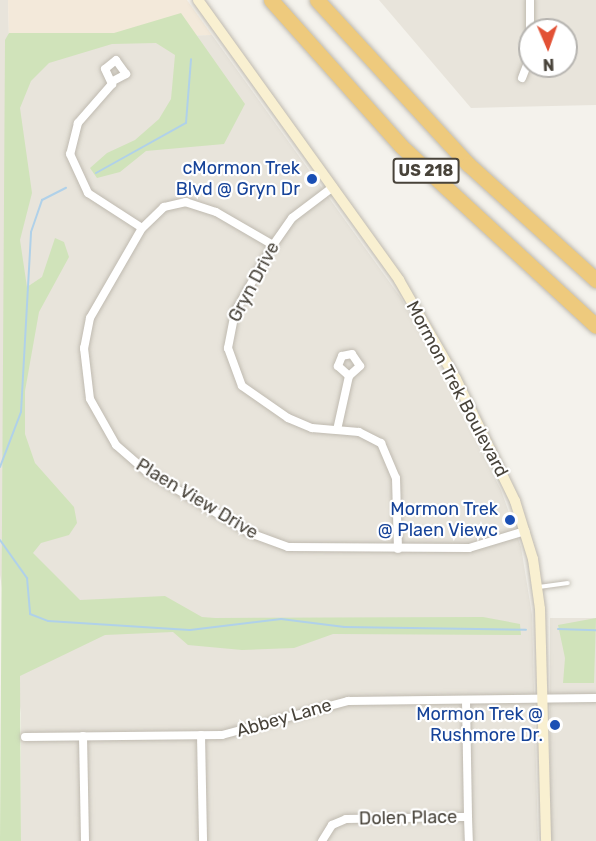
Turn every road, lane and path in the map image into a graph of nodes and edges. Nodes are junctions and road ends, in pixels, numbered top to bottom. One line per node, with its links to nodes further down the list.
1 (198, 0): 7 (main road, Mormon Trek Boulevard)
2 (271, 0): 11 (highway, US 218)
3 (317, 0): 10 (highway, US 218)
4 (530, 0): 5 (street)
5 (530, 18)
6 (113, 81): 8 (street)
7 (333, 187): 9 (street, Gryn Drive); 14 (main road, Mormon Trek Boulevard)
8 (142, 228): 9 (street, Plaen View Drive); 15 (street, Plaen View Drive)
9 (273, 245): 13 (street, Gryn Drive)
10 (596, 280)
11 (596, 326)
12 (349, 376): 13 (street)
13 (337, 430): 15 (street, Gryn Drive)
14 (525, 531): 15 (street, Plaen View Drive); 17 (main road, Mormon Trek Boulevard)
15 (398, 549)
16 (568, 583): 17 (lane)
17 (538, 587): 19 (main road, Mormon Trek Boulevard)
18 (596, 698): 19 (street, Abbey Lane)
19 (543, 699): 20 (street, Abbey Lane); 29 (main road, Mormon Trek Boulevard)
20 (466, 700): 21 (street, Abbey Lane); 24 (street, Dolen Place)
21 (201, 735): 22 (street, Abbey Lane); 26 (street)
22 (83, 736): 23 (street, Abbey Lane); 25 (street)
23 (25, 737)
24 (468, 817): 27 (street, Dolen Place); 28 (street, Dolen Place)
25 (85, 841)
26 (204, 841)
27 (322, 841)
28 (469, 841)
29 (546, 841)

